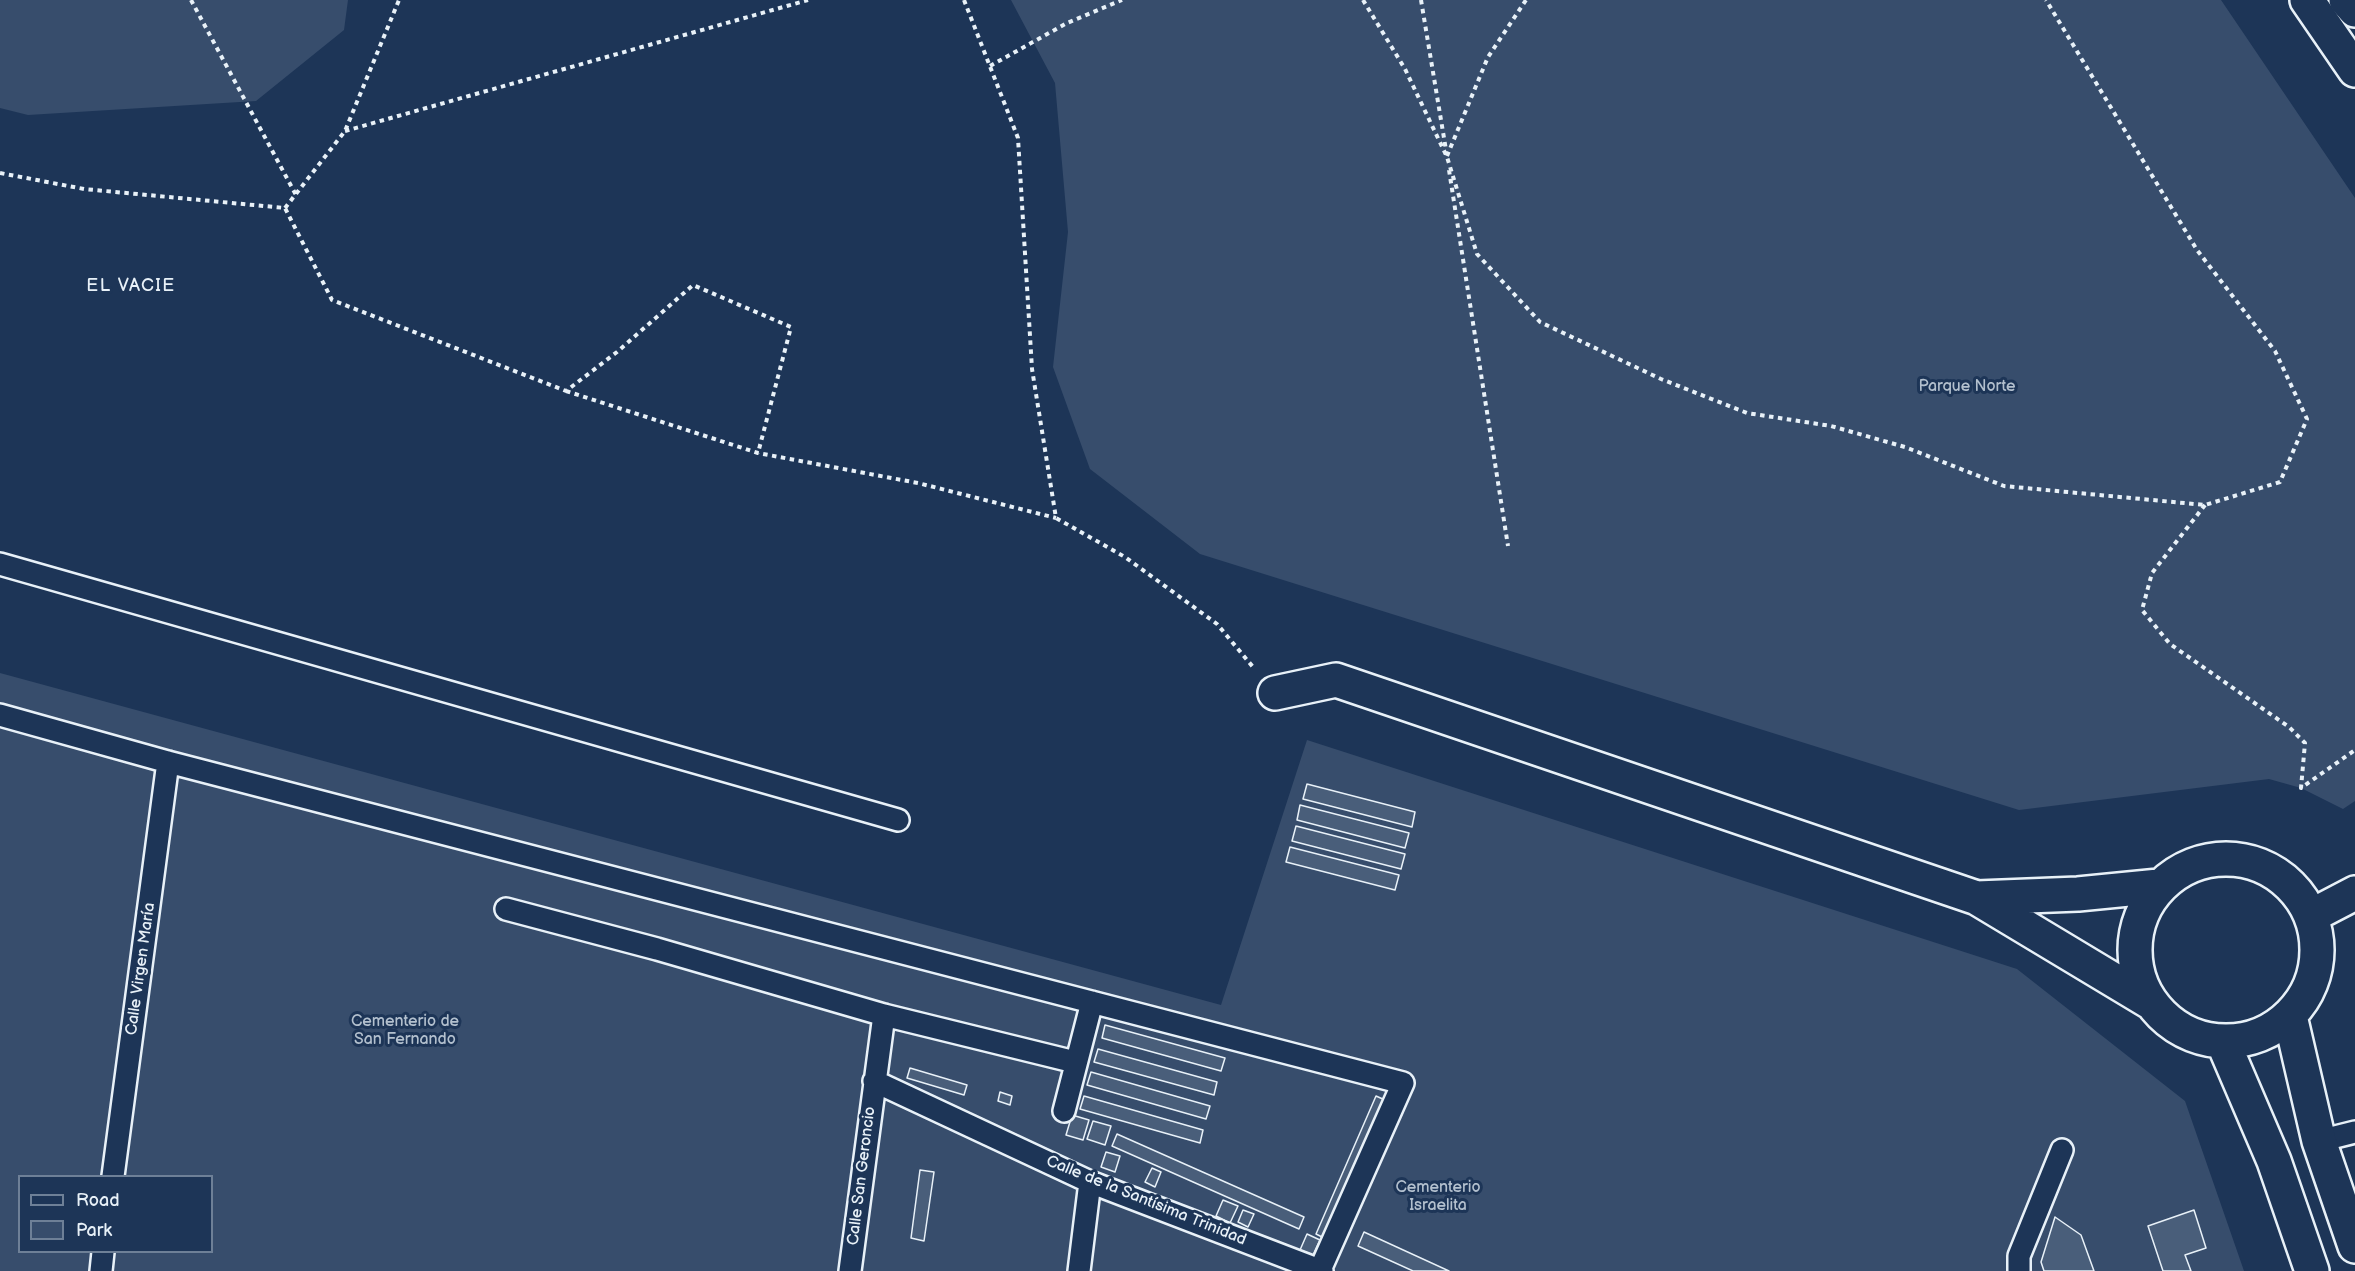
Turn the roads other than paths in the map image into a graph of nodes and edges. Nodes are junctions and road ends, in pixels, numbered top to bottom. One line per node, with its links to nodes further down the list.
1 (2307, 0): 4 (street)
2 (2346, 0): 3 (street)
3 (2355, 10)
4 (2355, 70)
5 (0, 564): 9 (lane)
6 (1275, 693): 12 (street)
7 (0, 715): 8 (lane)
8 (168, 762): 15 (lane); 26 (lane, Calle Virgen María)
9 (898, 820)
10 (2159, 886): 12 (street); 14 (street); 16 (street)
11 (2355, 892): 14 (street)
12 (1977, 898): 16 (street)
13 (506, 909): 17 (lane)
14 (2311, 916): 18 (street)
15 (1092, 1002): 20 (lane); 30 (lane)
16 (2150, 1002): 19 (street)
17 (884, 1015): 20 (lane); 21 (lane, Calle San Geroncio)
18 (2290, 1016): 19 (street); 24 (street)
19 (2223, 1042): 35 (street)
20 (1075, 1062): 22 (lane)
21 (874, 1081): 27 (lane, Calle de la Santísima Trinidad); 32 (lane, Calle San Geroncio)
22 (1064, 1111)
23 (2355, 1132): 24 (lane)
24 (2319, 1141): 28 (street)
25 (2062, 1150): 34 (lane)
26 (113, 1175)
27 (1090, 1182): 30 (lane, Calle de la Santísima Trinidad); 33 (lane)
28 (2355, 1246)
29 (103, 1253): 31 (lane)
30 (1313, 1269)
31 (101, 1271)
32 (850, 1271)
33 (1079, 1271)
34 (2019, 1271)
35 (2312, 1271)

